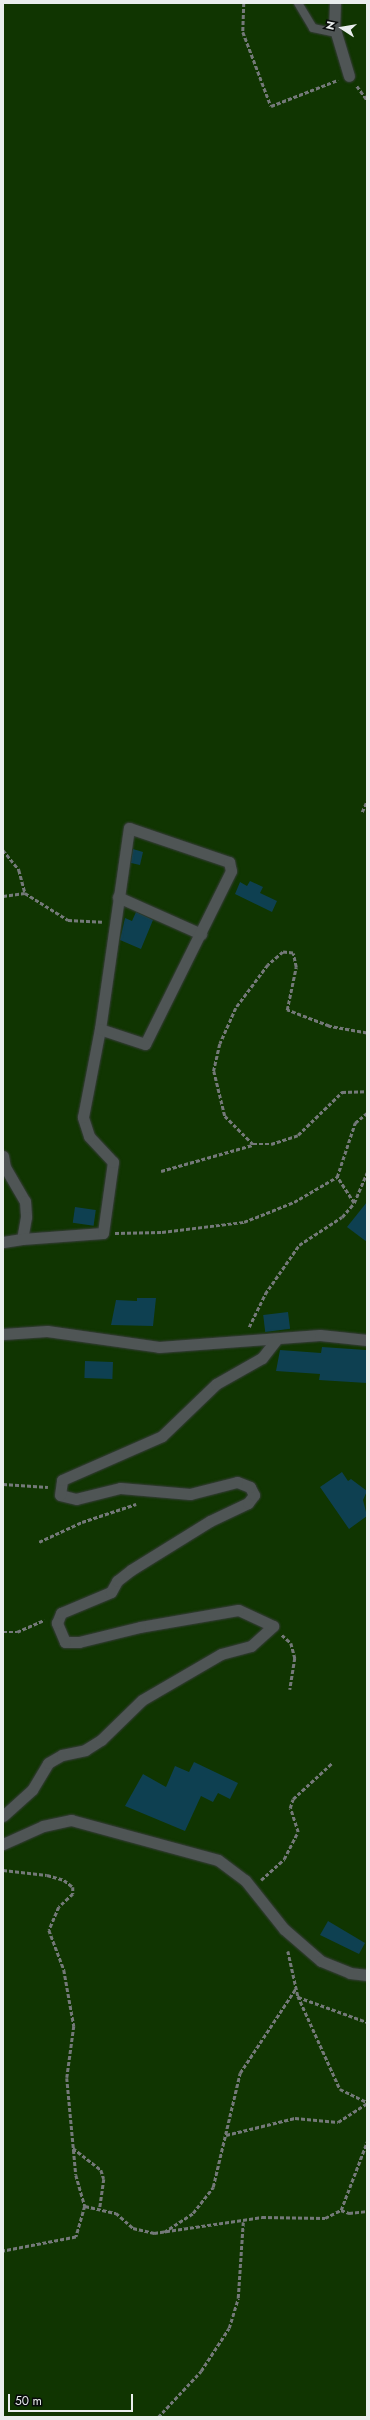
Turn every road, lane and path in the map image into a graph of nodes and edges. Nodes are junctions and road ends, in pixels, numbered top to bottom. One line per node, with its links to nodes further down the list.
1 (244, 3): 5 (path)
2 (298, 3): 4 (lane)
3 (335, 3): 4 (street)
4 (336, 33): 5 (street)
5 (349, 76): 6 (path)
6 (367, 100)
7 (367, 801): 8 (path)
8 (362, 812)
9 (3, 850): 10 (path)
10 (25, 893): 11 (path); 13 (path)
11 (3, 896)
12 (118, 898): 13 (street); 14 (street); 14 (street)
13 (114, 923): 15 (street)
14 (201, 934): 15 (street)
15 (100, 1029): 25 (street)
16 (367, 1033): 19 (path)
17 (367, 1091): 19 (path)
18 (367, 1113): 23 (path)
19 (253, 1144): 21 (path)
20 (3, 1156): 26 (street)
21 (161, 1171)
22 (366, 1174): 24 (path)
23 (337, 1177): 24 (path); 25 (path)
24 (354, 1203): 31 (path)
25 (103, 1233): 26 (street)
26 (22, 1239): 27 (street)
27 (3, 1242)
28 (3, 1334): 31 (street)
29 (276, 1340): 30 (street); 31 (street); 33 (street)
30 (367, 1340)
31 (246, 1342)
32 (3, 1484): 33 (path)
33 (58, 1488): 36 (street)
34 (143, 1502): 35 (path)
35 (39, 1542)
36 (61, 1613): 37 (street); 38 (path)
37 (273, 1626): 39 (path); 41 (street)
38 (3, 1632)
39 (290, 1690)
40 (332, 1763): 44 (path)
41 (3, 1816)
42 (3, 1844): 44 (street)
43 (3, 1870): 53 (path)
44 (252, 1888): 45 (street)
45 (284, 1929): 46 (street); 47 (path)
46 (367, 1975)
47 (296, 1988): 48 (path); 51 (path)
48 (298, 1996): 49 (path); 50 (path)
49 (367, 2022)
50 (367, 2102): 51 (path)
51 (226, 2135): 59 (path)
52 (367, 2142): 56 (path)
53 (73, 2148): 54 (path); 55 (path)
54 (85, 2206): 55 (path); 60 (path)
55 (100, 2208): 59 (path)
56 (341, 2210): 57 (path); 58 (path)
57 (367, 2211)
58 (243, 2222): 59 (path); 61 (path)
59 (163, 2233)
60 (3, 2250)
61 (158, 2417)

